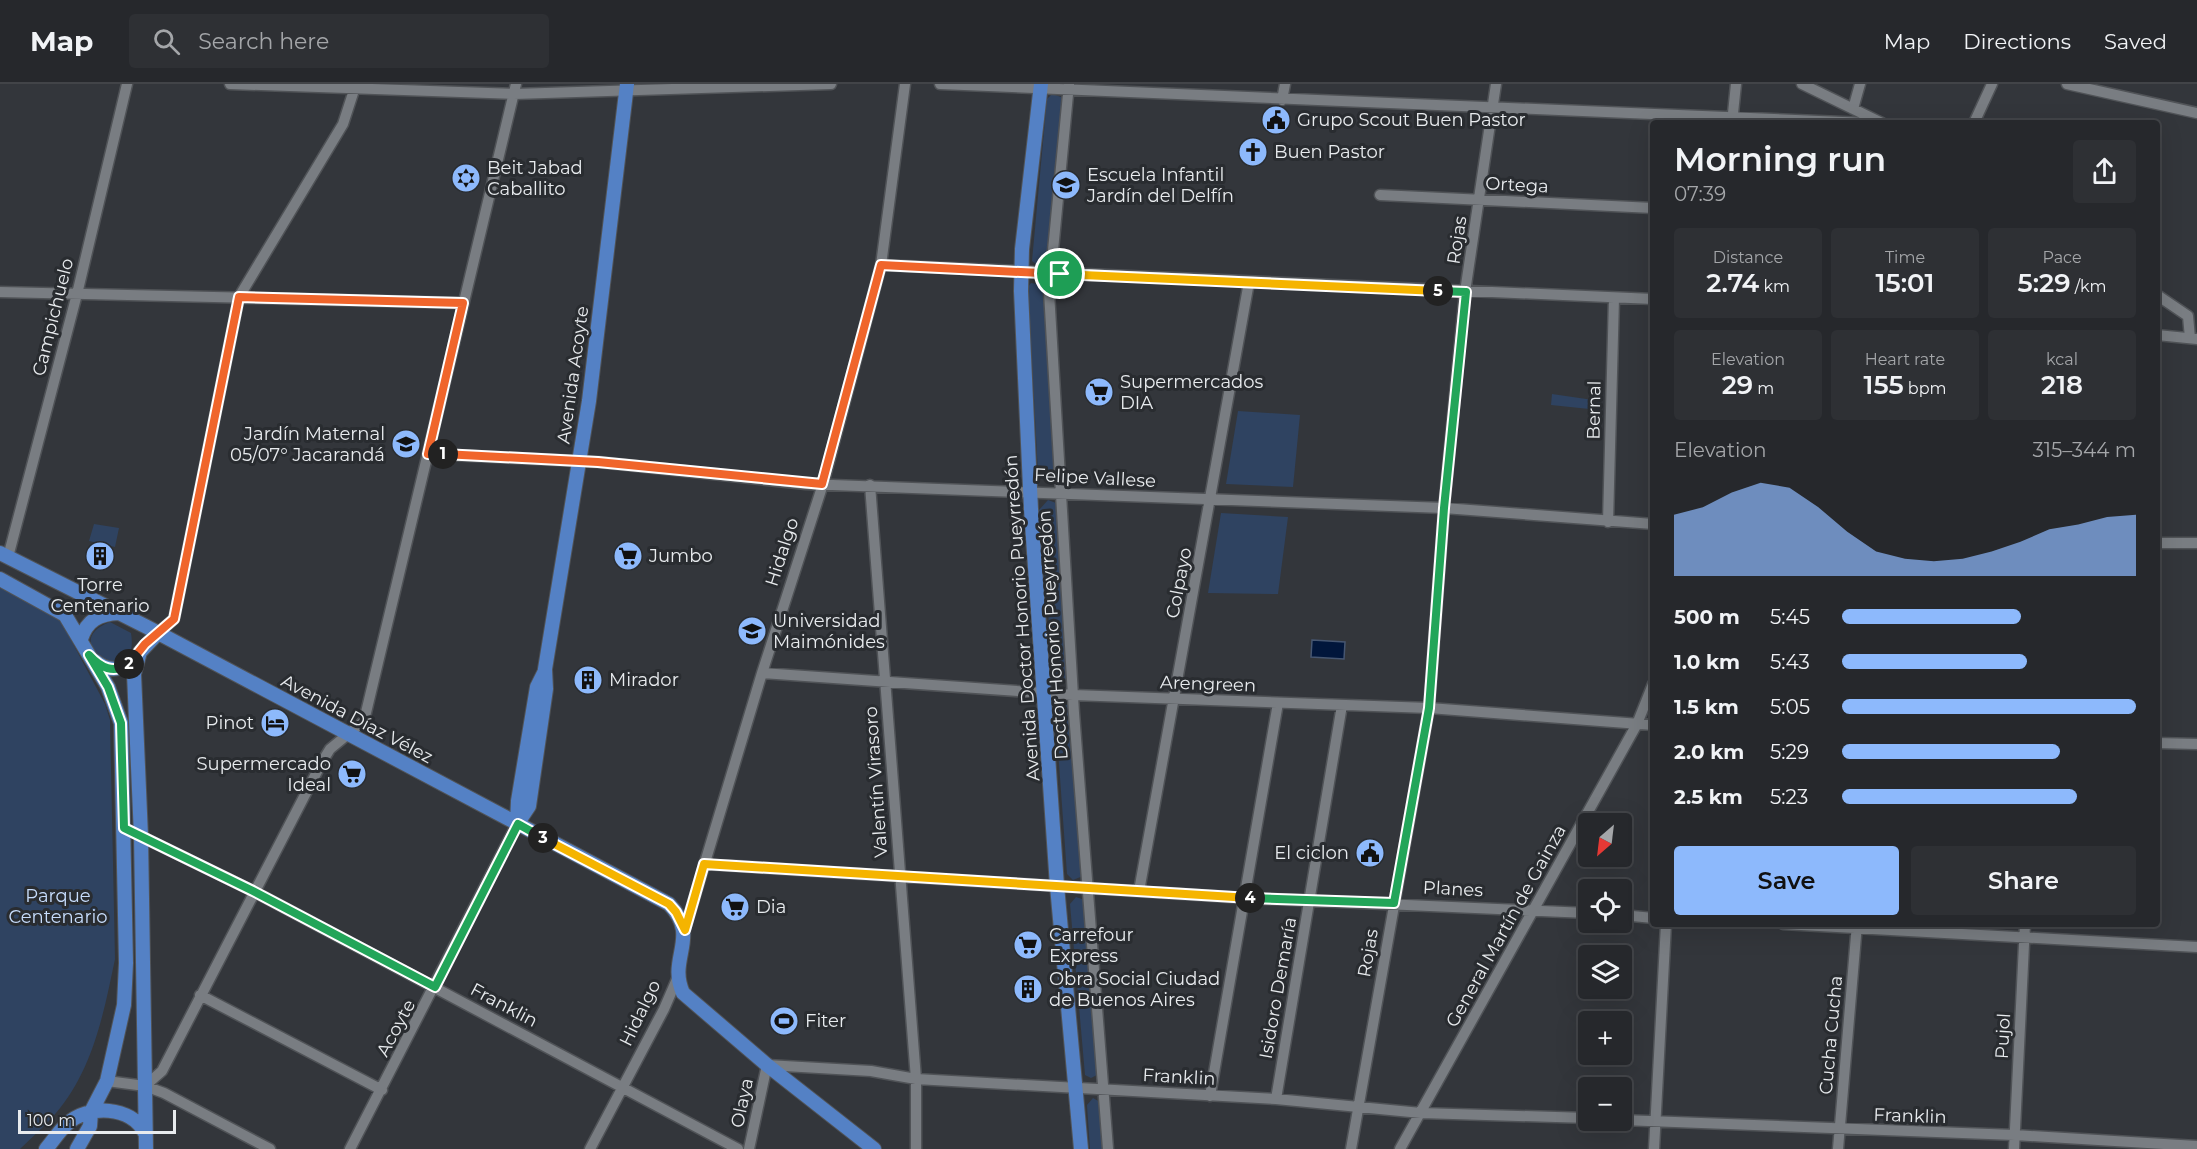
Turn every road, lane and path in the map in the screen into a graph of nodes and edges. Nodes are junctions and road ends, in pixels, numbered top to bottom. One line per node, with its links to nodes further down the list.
1 (127, 84): 34 (street, Campichuelo)
2 (230, 84): 13 (street)
3 (831, 84): 14 (street)
4 (905, 84): 28 (street, Hidalgo)
5 (940, 84): 15 (street)
6 (1285, 84): 18 (street)
7 (1496, 84): 19 (street, Rojas)
8 (1736, 84): 22 (street)
9 (1802, 84): 20 (street)
10 (1860, 84): 20 (street)
11 (1992, 84): 24 (street)
12 (2067, 84): 21 (street)
13 (356, 86): 17 (street); 35 (street)
14 (627, 86): 17 (street); 43 (main road, Avenida Acoyte)
15 (1040, 86): 16 (street); 29 (main road, Avenida Doctor Honorio Pueyrredón)
16 (1069, 87): 18 (street); 30 (street, Doctor Honorio Pueyrredón)
17 (515, 89): 39 (street)
18 (1282, 100): 19 (street)
19 (1493, 108): 22 (street); 26 (street, Rojas)
20 (1852, 109): 23 (street)
21 (2197, 113)
22 (1732, 120)
23 (1876, 120)
24 (1975, 120)
25 (1380, 195): 26 (street, Ortega)
26 (1480, 200): 27 (street, Ortega); 33 (street, Rojas)
27 (1650, 208)
28 (881, 265): 29 (street); 44 (street, Hidalgo)
29 (1020, 271): 30 (street); 46 (main road, Avenida Doctor Honorio Pueyrredón)
30 (1049, 273): 31 (street); 47 (street, Doctor Honorio Pueyrredón)
31 (1249, 282): 33 (street); 48 (street, Colpayo)
32 (0, 292): 34 (street)
33 (1466, 292): 37 (street); 49 (street, Rojas)
34 (77, 294): 35 (street); 54 (street, Campichuelo)
35 (239, 297): 39 (street); 58 (street)
36 (2160, 297): 41 (street)
37 (1614, 298): 38 (street); 50 (street, Bernal)
38 (1650, 300)
39 (463, 303): 42 (street)
40 (2160, 335): 41 (street)
41 (2194, 339)
42 (428, 454): 43 (street, Felipe Vallese); 73 (street)
43 (579, 461): 44 (street, Felipe Vallese); 76 (main road, Avenida Acoyte)
44 (822, 484): 45 (street, Felipe Vallese); 62 (street, Hidalgo)
45 (870, 485): 46 (street, Felipe Vallese); 63 (street, Valentín Virasoro)
46 (1030, 491): 47 (street, Felipe Vallese); 64 (main road, Avenida Doctor Honorio Pueyrredón)
47 (1061, 492): 48 (street, Felipe Vallese); 66 (street, Doctor Honorio Pueyrredón)
48 (1211, 500): 49 (street, Felipe Vallese); 67 (street, Colpayo)
49 (1444, 508): 50 (street, Felipe Vallese); 70 (street, Rojas)
50 (1608, 522): 51 (street, Felipe Vallese)
51 (1650, 524)
52 (2160, 543): 53 (street)
53 (2197, 543)
54 (4, 555): 56 (main road); 57 (main road, Avenida Díaz Vélez)
55 (0, 579): 56 (main road)
56 (16, 587): 59 (main road)
57 (119, 613): 58 (main road, Avenida Díaz Vélez); 59 (main road)
58 (158, 633): 61 (main road); 73 (main road, Avenida Díaz Vélez)
59 (81, 639): 60 (main road)
60 (89, 655): 61 (main road); 77 (main road)
61 (136, 658): 78 (main road)
62 (762, 673): 63 (street, Arengreen); 79 (street, Hidalgo)
63 (885, 682): 64 (street, Arengreen); 80 (street, Valentín Virasoro)
64 (1044, 692): 66 (street, Arengreen); 81 (main road, Avenida Doctor Honorio Pueyrredón)
65 (1650, 692): 71 (street, General Martín de Gainza)
66 (1073, 695): 67 (street, Arengreen); 82 (street, Doctor Honorio Pueyrredón)
67 (1173, 699): 68 (street, Arengreen); 84 (street, Colpayo)
68 (1278, 703): 69 (street, Arengreen); 85 (street)
69 (1342, 705): 70 (street, Arengreen); 86 (street, Isidoro Demaría)
70 (1429, 708): 71 (street, Arengreen); 87 (street, Rojas)
71 (1637, 724): 72 (street, Arengreen); 88 (street, General Martín de Gainza)
72 (1650, 726)
73 (347, 734): 76 (main road, Avenida Díaz Vélez); 83 (street)
74 (2160, 743): 75 (street)
75 (2197, 744)
76 (518, 824): 96 (main road, Avenida Díaz Vélez); 100 (street, Acoyte)
77 (124, 828): 78 (street, Franklin); 104 (main road)
78 (141, 836): 83 (street, Franklin); 105 (main road)
79 (704, 864): 80 (street, Planes); 96 (street, Hidalgo)
80 (899, 876): 81 (street, Planes); 103 (street, Valentín Virasoro)
81 (1057, 886): 82 (street, Planes); 107 (main road, Avenida Doctor Honorio Pueyrredón)
82 (1087, 888): 84 (street, Planes); 109 (street, Doctor Honorio Pueyrredón)
83 (253, 891): 100 (street, Franklin); 101 (street)
84 (1139, 891): 85 (street, Planes)
85 (1245, 898): 86 (street, Planes); 110 (street)
86 (1310, 901): 87 (street, Planes); 111 (street, Isidoro Demaría)
87 (1394, 903): 88 (street, Planes); 112 (street, Rojas)
88 (1534, 910): 89 (street, Planes); 114 (street, General Martín de Gainza)
89 (1578, 912)
90 (1632, 916): 91 (street)
91 (1650, 918)
92 (1666, 927): 117 (street)
93 (1857, 927): 118 (street, Cucha Cucha)
94 (1871, 927): 97 (street)
95 (2025, 927): 97 (street, Pujol)
96 (685, 930): 99 (main road, Hidalgo)
97 (2024, 938): 98 (street); 120 (street, Pujol)
98 (2197, 947)
99 (676, 979): 102 (main road); 106 (street, Hidalgo)
100 (435, 987): 106 (street, Franklin); 108 (street, Acoyte)
101 (200, 995): 105 (street); 108 (street)
102 (767, 1065): 103 (street, Franklin); 129 (street, Olaya); 130 (main road)
103 (916, 1079): 107 (street, Franklin); 131 (street, Valentín Virasoro)
104 (107, 1081): 105 (street); 113 (main road)
105 (145, 1086): 119 (main road); 125 (street)
106 (623, 1088): 127 (street, Hidalgo); 128 (street, Franklin)
107 (1076, 1088): 109 (street, Franklin); 132 (main road, Avenida Doctor Honorio Pueyrredón)
108 (382, 1090): 126 (street, Acoyte)
109 (1104, 1090): 110 (street, Franklin); 133 (street, Doctor Honorio Pueyrredón)
110 (1210, 1096): 111 (street, Franklin)
111 (1276, 1100): 112 (street, Franklin)
112 (1358, 1106): 114 (street, Franklin); 134 (street, Rojas)
113 (91, 1112): 119 (main road); 122 (main road); 123 (main road)
114 (1421, 1113): 115 (street, Franklin); 135 (street, General Martín de Gainza)
115 (1578, 1118)
116 (1632, 1120): 117 (street, Franklin)
117 (1656, 1121): 118 (street, Franklin); 136 (street)
118 (1839, 1130): 120 (street, Franklin); 137 (street, Cucha Cucha)
119 (145, 1133): 124 (main road)
120 (2015, 1135): 121 (street, Franklin); 138 (street, Pujol)
121 (2197, 1146)
122 (46, 1149)
123 (77, 1149)
124 (146, 1149)
125 (270, 1149)
126 (350, 1149)
127 (590, 1149)
128 (738, 1149)
129 (749, 1149)
130 (874, 1149)
131 (916, 1149)
132 (1081, 1149)
133 (1108, 1149)
134 (1351, 1149)
135 (1400, 1149)
136 (1654, 1149)
137 (1838, 1149)
138 (2014, 1149)

